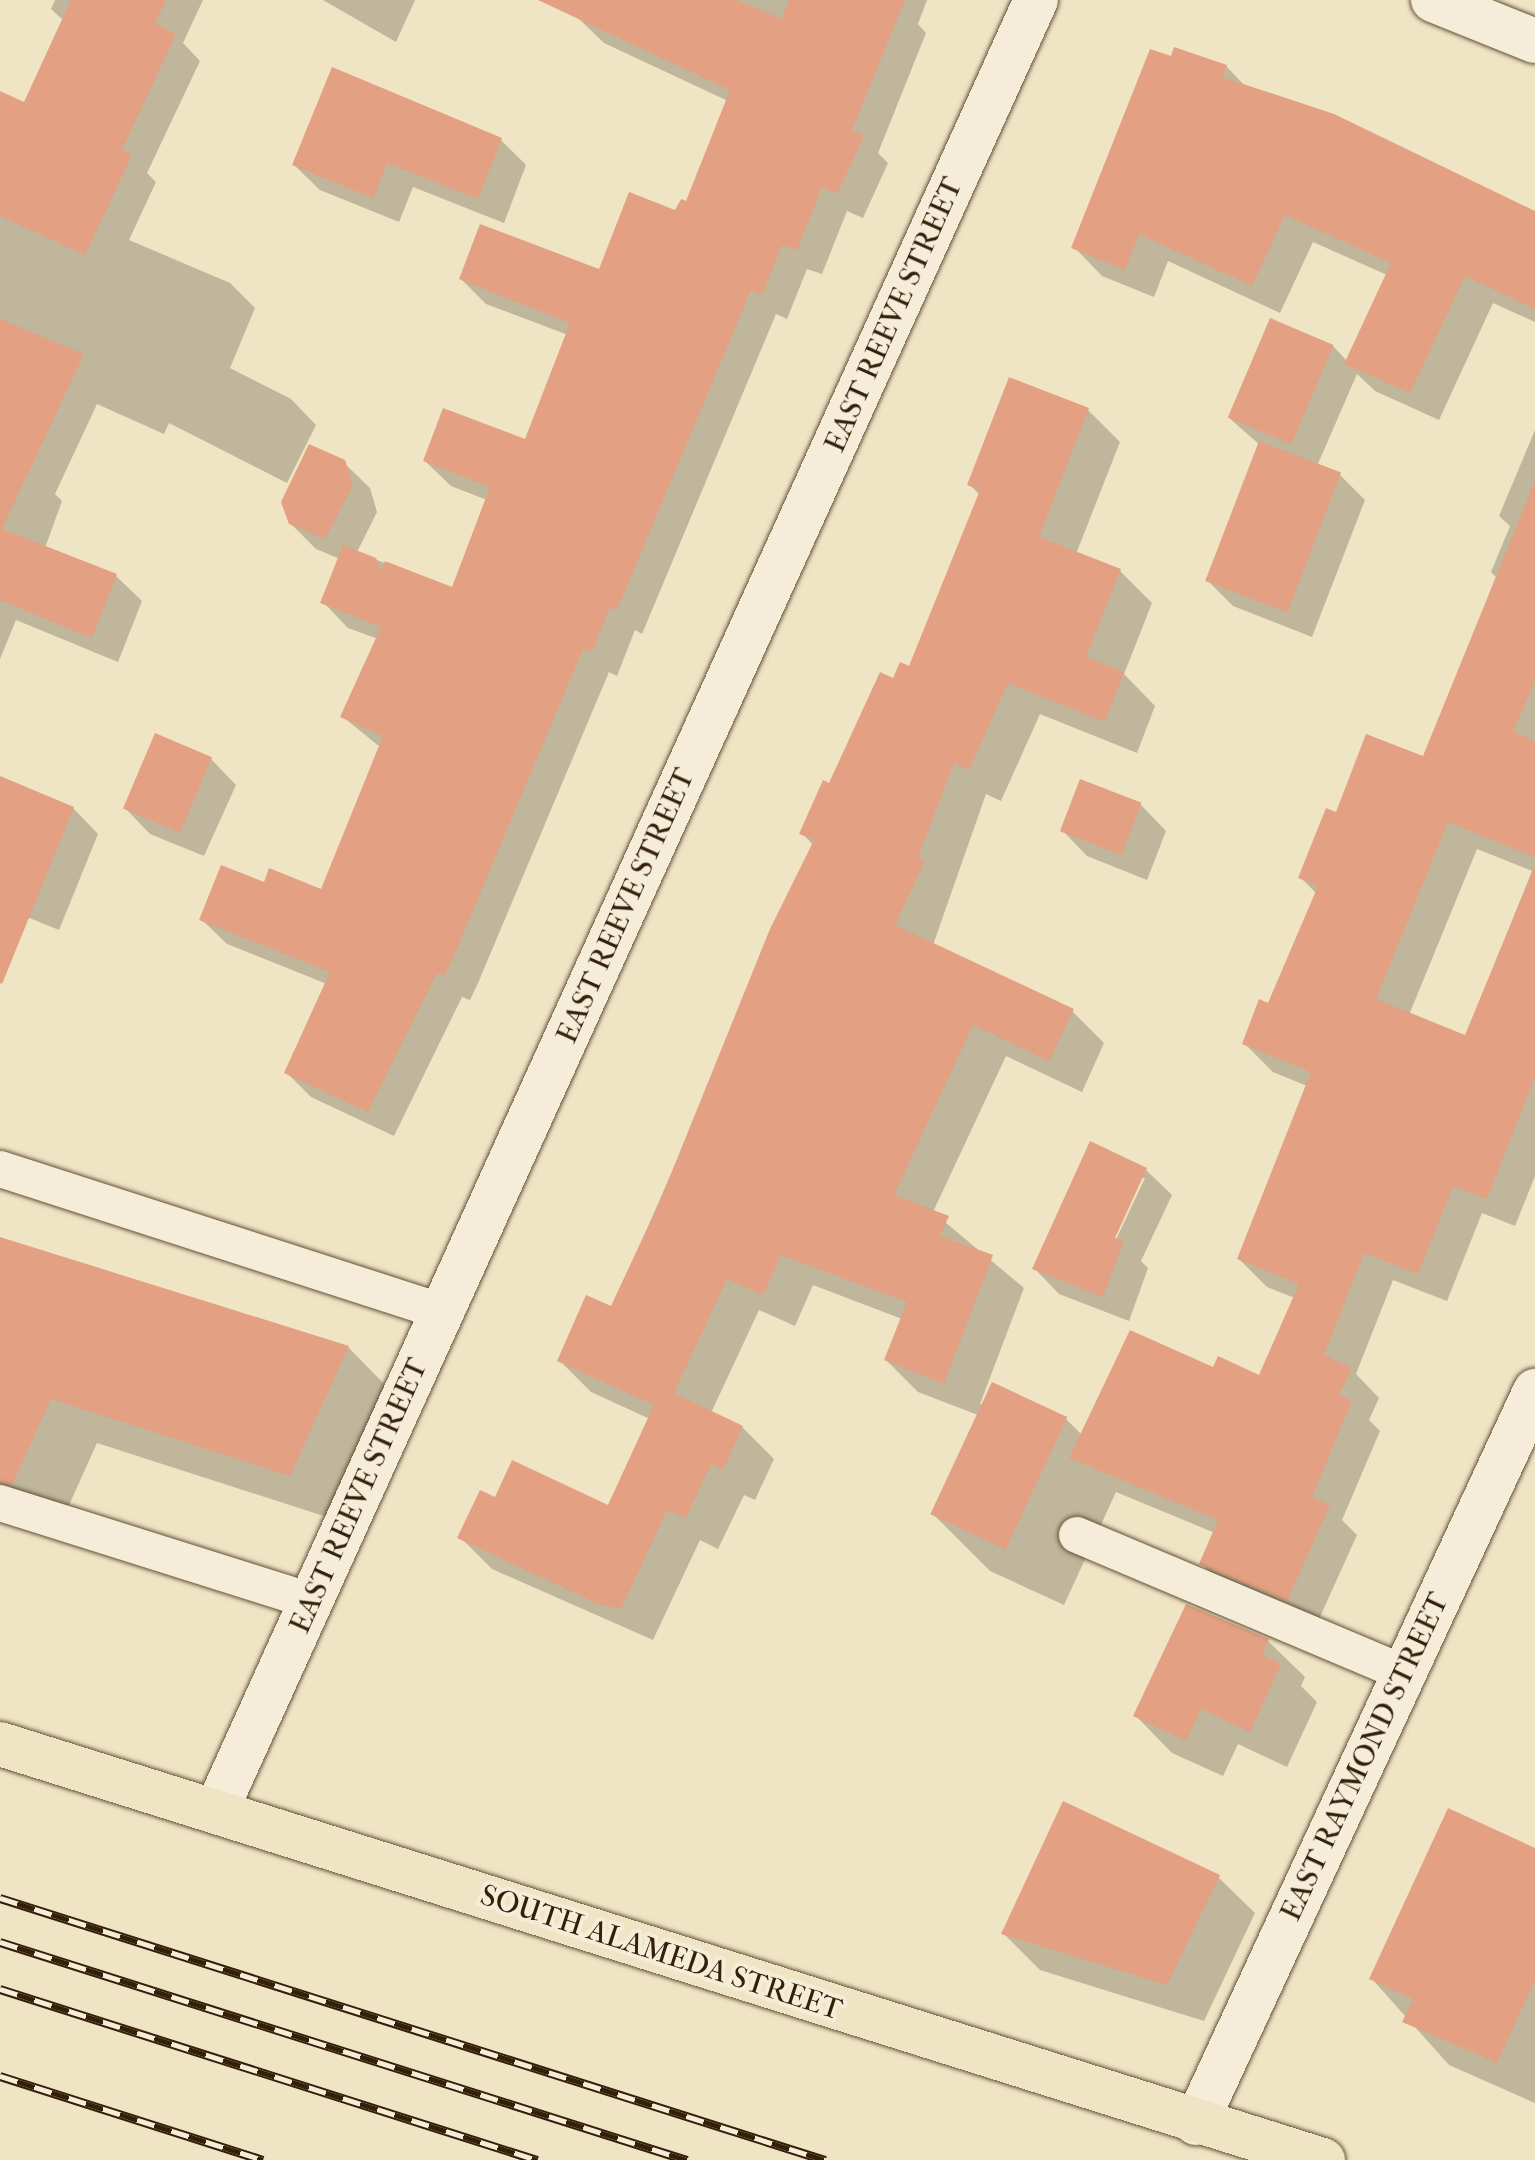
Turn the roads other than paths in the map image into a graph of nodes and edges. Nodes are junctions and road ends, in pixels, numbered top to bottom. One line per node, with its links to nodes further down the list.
1 (1036, 0): 5 (street, EAST REEVE STREET)
2 (1433, 0): 3 (street)
3 (1535, 41)
4 (0, 1169): 5 (lane)
5 (442, 1312): 9 (street, EAST REEVE STREET)
6 (1535, 1391): 10 (street, EAST RAYMOND STREET)
7 (0, 1503): 9 (lane)
8 (1077, 1535): 10 (lane)
9 (311, 1601): 12 (street, EAST REEVE STREET)
10 (1404, 1673): 13 (street, EAST RAYMOND STREET)
11 (0, 1744): 12 (main road, SOUTH ALAMEDA STREET)
12 (216, 1811): 13 (main road, SOUTH ALAMEDA STREET)
13 (1196, 2123): 14 (main road, SOUTH ALAMEDA STREET)
14 (1323, 2160)

